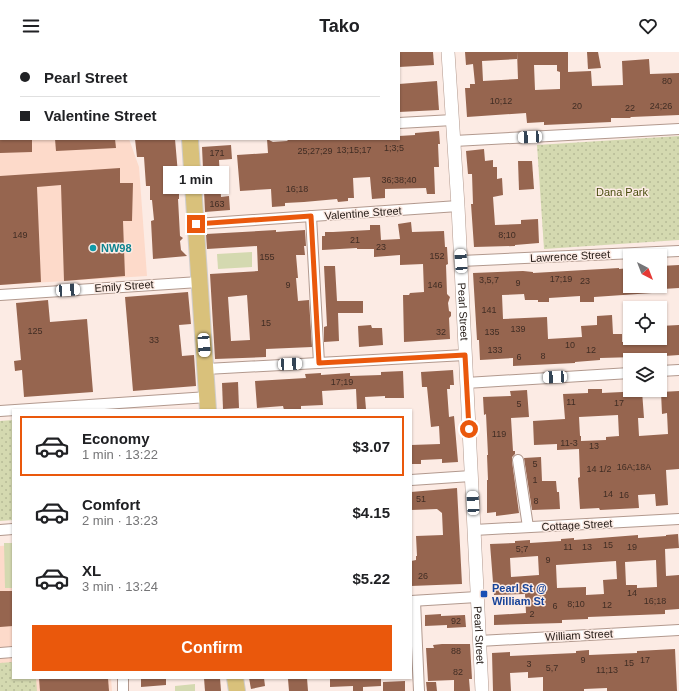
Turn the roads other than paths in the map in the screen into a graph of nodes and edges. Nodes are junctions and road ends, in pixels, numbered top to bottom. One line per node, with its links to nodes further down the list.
1 (448, 52): 2 (street, Pearl Street)
2 (453, 120): 3 (street); 6 (street, Pearl Street)
3 (400, 123)
4 (679, 129): 6 (street)
5 (190, 140): 9 (main road)
6 (454, 141): 7 (street, Pearl Street)
7 (458, 206): 8 (street, Valentine Street); 11 (street, Pearl Street)
8 (311, 216): 9 (street, Valentine Street); 15 (street)
9 (196, 224): 12 (main road)
10 (679, 251): 11 (street, Lawrence Street)
11 (461, 261): 14 (street, Pearl Street)
12 (200, 282): 13 (street, Emily Street); 16 (main road)
13 (0, 295)
14 (465, 355): 15 (street); 20 (street, Pearl Street)
15 (319, 363): 16 (street)
16 (206, 369): 21 (main road)
17 (679, 370): 18 (street)
18 (667, 371)
19 (623, 373): 20 (street)
20 (466, 383): 26 (street, Pearl Street)
21 (208, 404): 22 (street)
22 (59, 409)
23 (0, 411): 24 (street)
24 (12, 411)
25 (518, 460): 29 (street)
26 (471, 476): 27 (street); 32 (street, Pearl Street)
27 (412, 480)
28 (679, 519): 29 (street, Cottage Street)
29 (528, 527): 32 (street, Cottage Street)
30 (12, 529): 31 (street)
31 (0, 530)
32 (474, 530): 33 (street, Pearl Street)
33 (477, 597): 34 (street); 36 (street, Pearl Street)
34 (413, 601): 43 (street)
35 (679, 630): 36 (street, William Street)
36 (479, 640): 44 (street, Pearl Street)
37 (12, 652): 38 (street)
38 (0, 653)
39 (123, 679): 41 (street)
40 (236, 679): 42 (main road)
41 (123, 691)
42 (237, 691)
43 (419, 691)
44 (482, 691)

